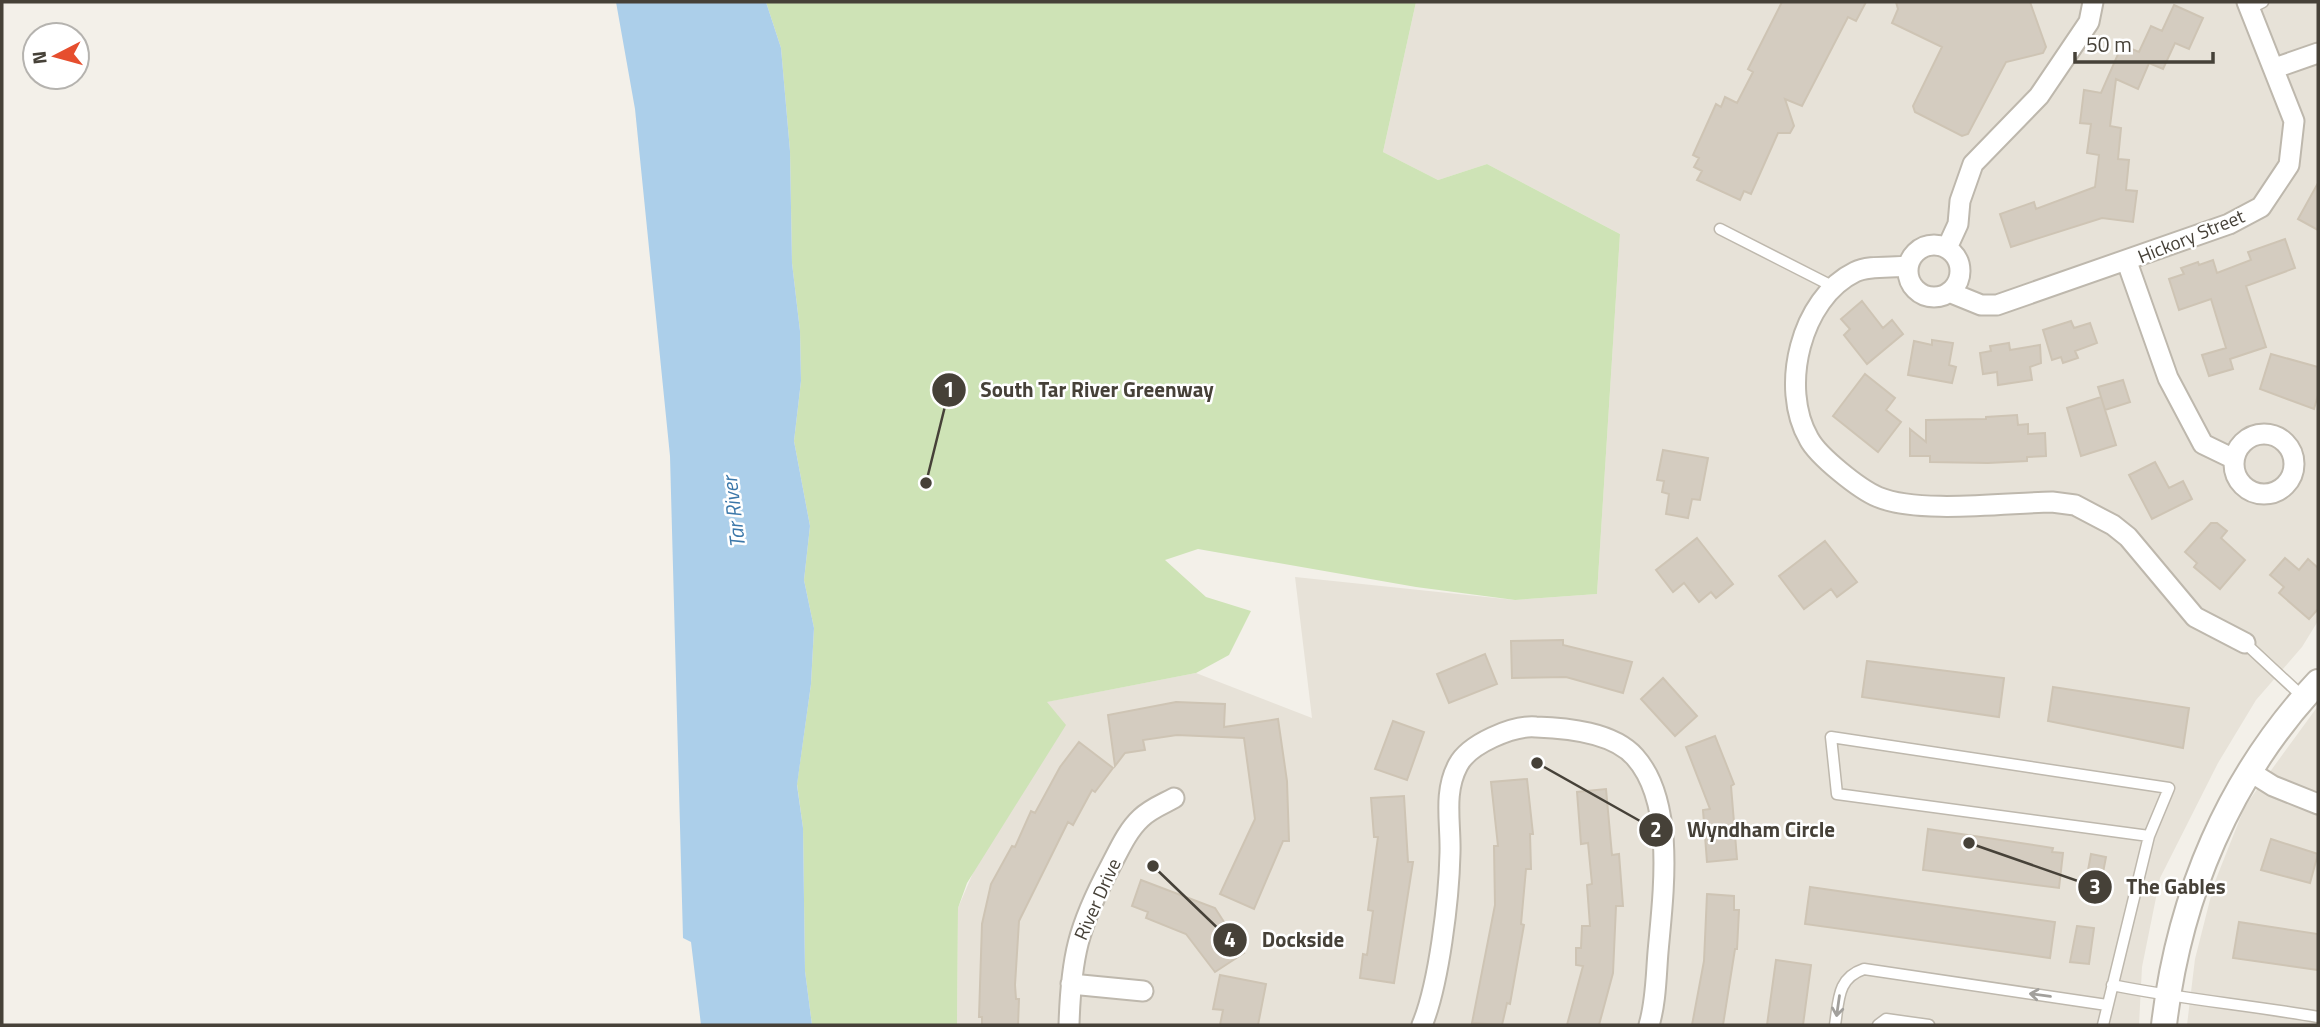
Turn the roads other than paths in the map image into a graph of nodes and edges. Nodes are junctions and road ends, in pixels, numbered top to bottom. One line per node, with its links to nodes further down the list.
1 (2093, 2): 6 (street)
2 (2253, 4): 4 (street, Hickory Street)
3 (2318, 53): 4 (street)
4 (2275, 68): 7 (street, Hickory Street)
5 (1720, 229): 9 (lane)
6 (1947, 248): 8 (street); 10 (street)
7 (2127, 262): 10 (street, Hickory Street); 11 (street)
8 (1908, 266): 9 (street); 10 (street, Hickory Street)
9 (1832, 286): 12 (street)
10 (1949, 292)
11 (2234, 459)
12 (2245, 643): 13 (lane)
13 (2311, 689): 14 (street)
14 (2249, 771): 16 (street); 21 (street)
15 (1174, 799): 18 (street, River Drive)
16 (2318, 804)
17 (2149, 836): 17 (lane); 19 (lane)
18 (1070, 984): 20 (street); 24 (street, River Drive)
19 (2112, 985): 21 (lane); 22 (lane)
20 (1143, 991)
21 (2167, 997): 23 (lane); 31 (street)
22 (2107, 1005): 27 (lane, one-way to 27); 30 (lane)
23 (2318, 1017)
24 (1069, 1025)
25 (1422, 1025): 26 (street)
26 (1649, 1025)
27 (1835, 1025)
28 (1878, 1025): 29 (lane)
29 (1929, 1025)
30 (2102, 1025)
31 (2164, 1025)

